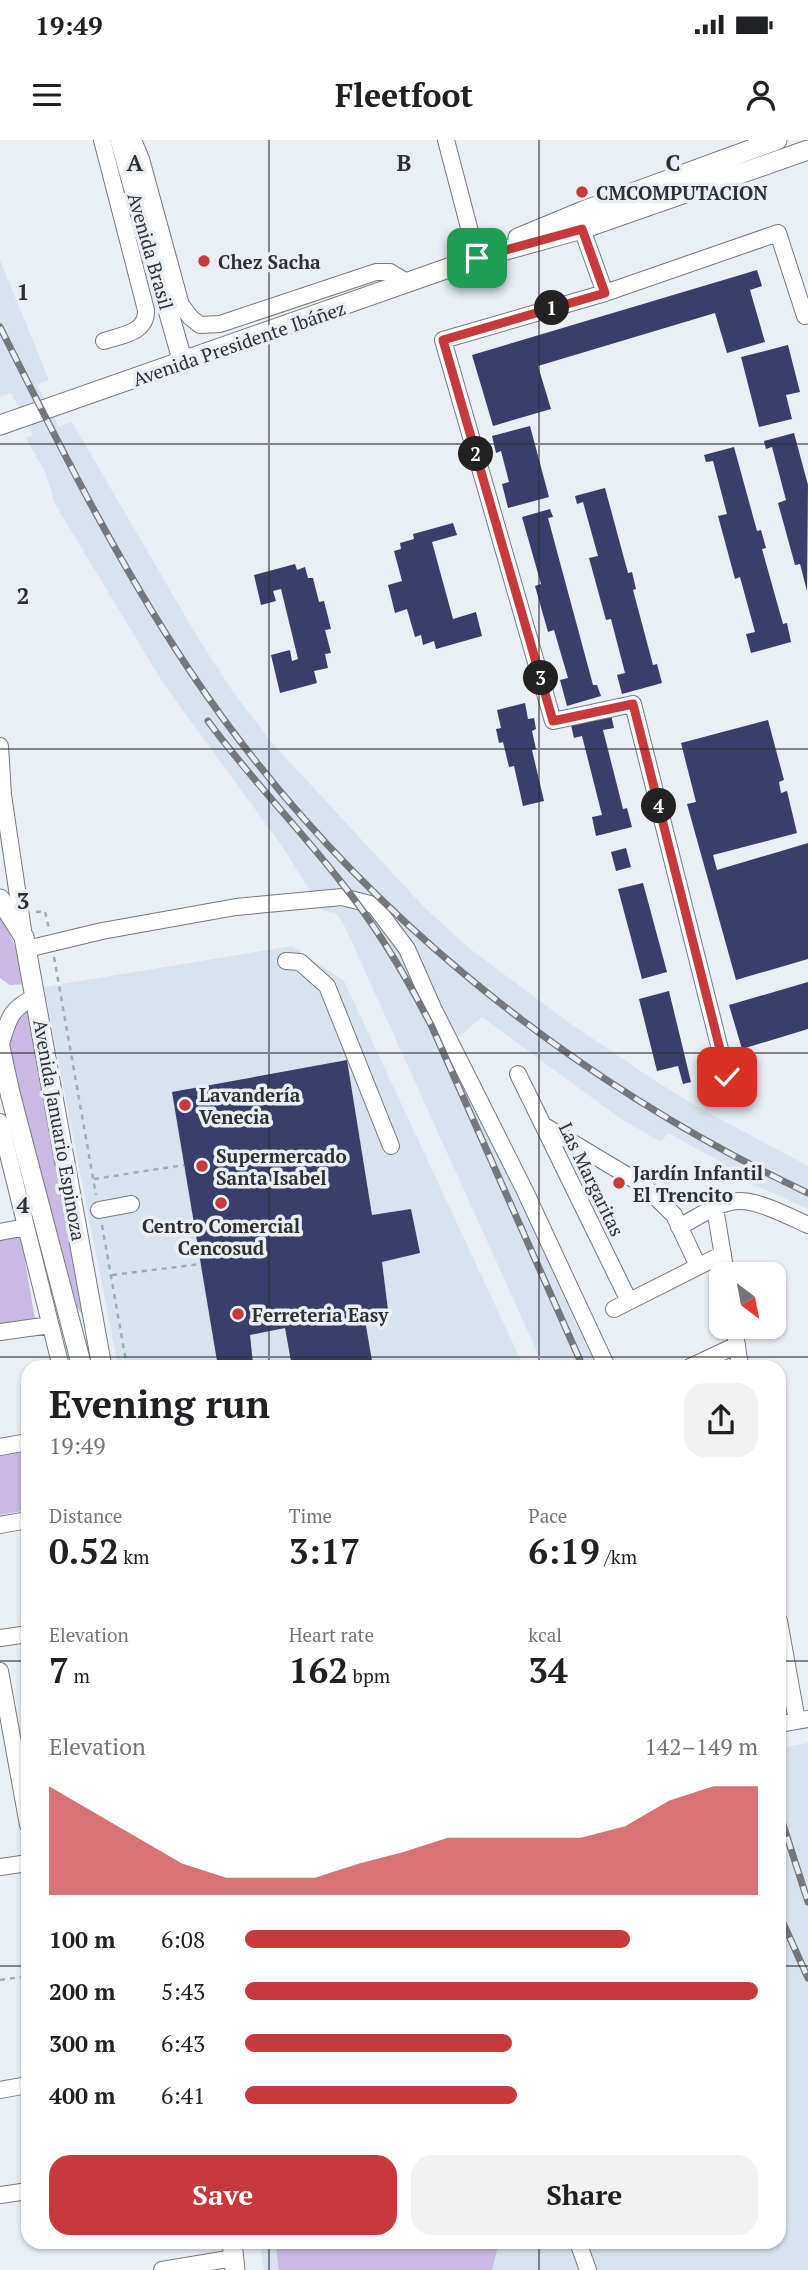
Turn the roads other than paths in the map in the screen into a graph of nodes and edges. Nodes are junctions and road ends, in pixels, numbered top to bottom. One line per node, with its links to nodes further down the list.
1 (102, 140): 12 (street)
2 (120, 140): 13 (main road, Avenida Brasil)
3 (134, 140): 9 (street)
4 (446, 140): 8 (street)
5 (775, 145): 6 (main road, Avenida Presidente Ibáñez); 7 (main road, Avenida Presidente Ibáñez); 8 (main road, Avenida Presidente Ibáñez)
6 (808, 150)
7 (582, 229): 8 (main road, Avenida Presidente Ibáñez); 10 (street)
8 (477, 258): 9 (main road, Avenida Presidente Ibáñez)
9 (408, 283): 13 (main road, Avenida Presidente Ibáñez)
10 (605, 293): 11 (street); 23 (street)
11 (808, 315)
12 (104, 341)
13 (183, 363): 14 (main road, Avenida Presidente Ibáñez)
14 (0, 425)
15 (0, 746): 16 (street)
16 (1, 791): 18 (street)
17 (0, 899): 18 (main road, Avenida Januario Espinoza)
18 (25, 943): 20 (main road, Avenida Januario Espinoza); 47 (street)
19 (286, 961): 27 (street)
20 (36, 997): 21 (street); 46 (main road, Avenida Januario Espinoza)
21 (0, 1047): 24 (main road, Avenida Januario Espinoza)
22 (518, 1074): 26 (street, Las Margaritas)
23 (727, 1077)
24 (5, 1094): 45 (main road, Avenida Januario Espinoza)
25 (0, 1122): 32 (street)
26 (543, 1125): 33 (street); 38 (street, Las Margaritas)
27 (391, 1146)
28 (131, 1204): 30 (street)
29 (715, 1208): 31 (street); 33 (street); 35 (street)
30 (99, 1210)
31 (808, 1225)
32 (26, 1227): 34 (street); 40 (street)
33 (680, 1227): 37 (street)
34 (0, 1232)
35 (723, 1254): 36 (street); 37 (street)
36 (724, 1262)
37 (698, 1266): 38 (street)
38 (629, 1301): 39 (street)
39 (614, 1309)
40 (50, 1325): 41 (street); 44 (street)
41 (0, 1332)
42 (736, 1339): 43 (street)
43 (737, 1345): 48 (street); 49 (street)
44 (59, 1360)
45 (80, 1360)
46 (101, 1360)
47 (604, 1360)
48 (705, 1360)
49 (739, 1360)
50 (21, 1443): 51 (street)
51 (0, 1447)
52 (21, 1521): 53 (street)
53 (0, 1525)
54 (21, 1635): 55 (street)
55 (0, 1638)
56 (786, 1651): 58 (street)
57 (0, 1671): 59 (street)
58 (802, 1720)
59 (21, 1786)
60 (21, 1864): 61 (street)
61 (0, 1867)
62 (21, 2086): 63 (street)
63 (0, 2090)
64 (21, 2192): 65 (street)
65 (0, 2195)
66 (580, 2249): 69 (street)
67 (234, 2257): 68 (street)
68 (170, 2269)
69 (588, 2270)

